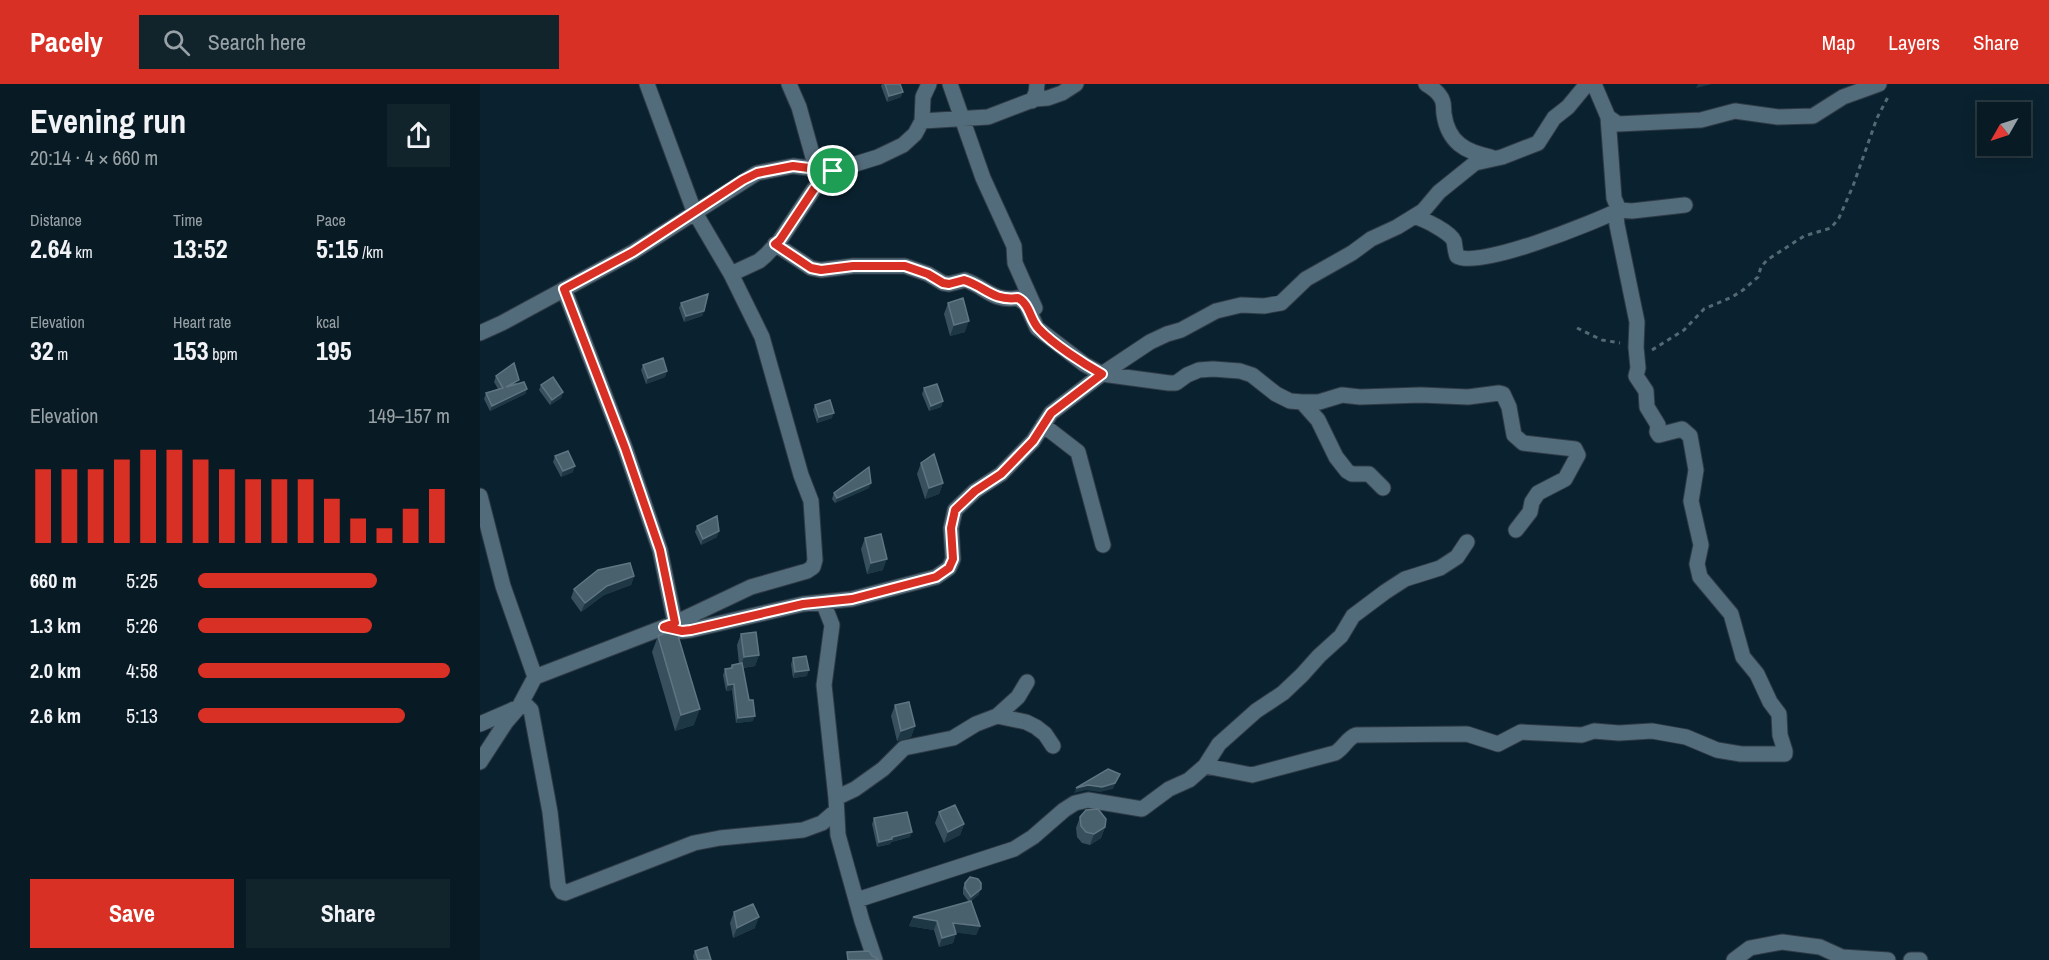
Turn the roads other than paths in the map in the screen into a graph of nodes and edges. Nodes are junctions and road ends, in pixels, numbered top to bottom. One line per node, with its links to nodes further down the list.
1 (647, 84): 20 (street)
2 (789, 84): 16 (street)
3 (929, 84): 14 (street)
4 (950, 84): 13 (street)
5 (1037, 84): 11 (street)
6 (1076, 84): 11 (street)
7 (1426, 84): 15 (street)
8 (1587, 84): 15 (street)
9 (1594, 84): 12 (street)
10 (1884, 88): 12 (street)
11 (1032, 101): 13 (street)
12 (1608, 117): 19 (street)
13 (963, 119): 14 (street); 26 (street)
14 (922, 121): 17 (street)
15 (1496, 159): 21 (street)
16 (816, 168): 17 (street); 20 (street)
17 (833, 171): 22 (street)
18 (1685, 205): 19 (street)
19 (1619, 210): 21 (street); 44 (street)
20 (694, 211): 23 (street); 24 (street)
21 (1415, 217): 27 (street)
22 (775, 244): 23 (street); 26 (street)
23 (731, 274): 36 (street)
24 (564, 289): 25 (street); 36 (street)
25 (480, 333)
26 (1052, 340): 27 (street)
27 (1102, 374): 28 (street); 29 (street)
28 (1302, 402): 30 (street); 32 (street)
29 (1043, 425): 34 (street); 35 (street)
30 (1383, 488)
31 (480, 495): 37 (street)
32 (1515, 530)
33 (1467, 542): 44 (street)
34 (1103, 545)
35 (824, 602): 36 (street); 45 (street)
36 (670, 625): 37 (street)
37 (536, 677): 39 (street)
38 (1027, 682): 40 (street)
39 (519, 707): 41 (street); 43 (street); 45 (street)
40 (997, 716): 42 (street); 45 (street)
41 (480, 724)
42 (1053, 746)
43 (480, 762)
44 (1205, 766): 46 (street)
45 (837, 812): 46 (street)
46 (857, 900): 47 (street)
47 (875, 960)
48 (1734, 960): 49 (street)
49 (1888, 960)
50 (1911, 960): 51 (street)
51 (1920, 960)

